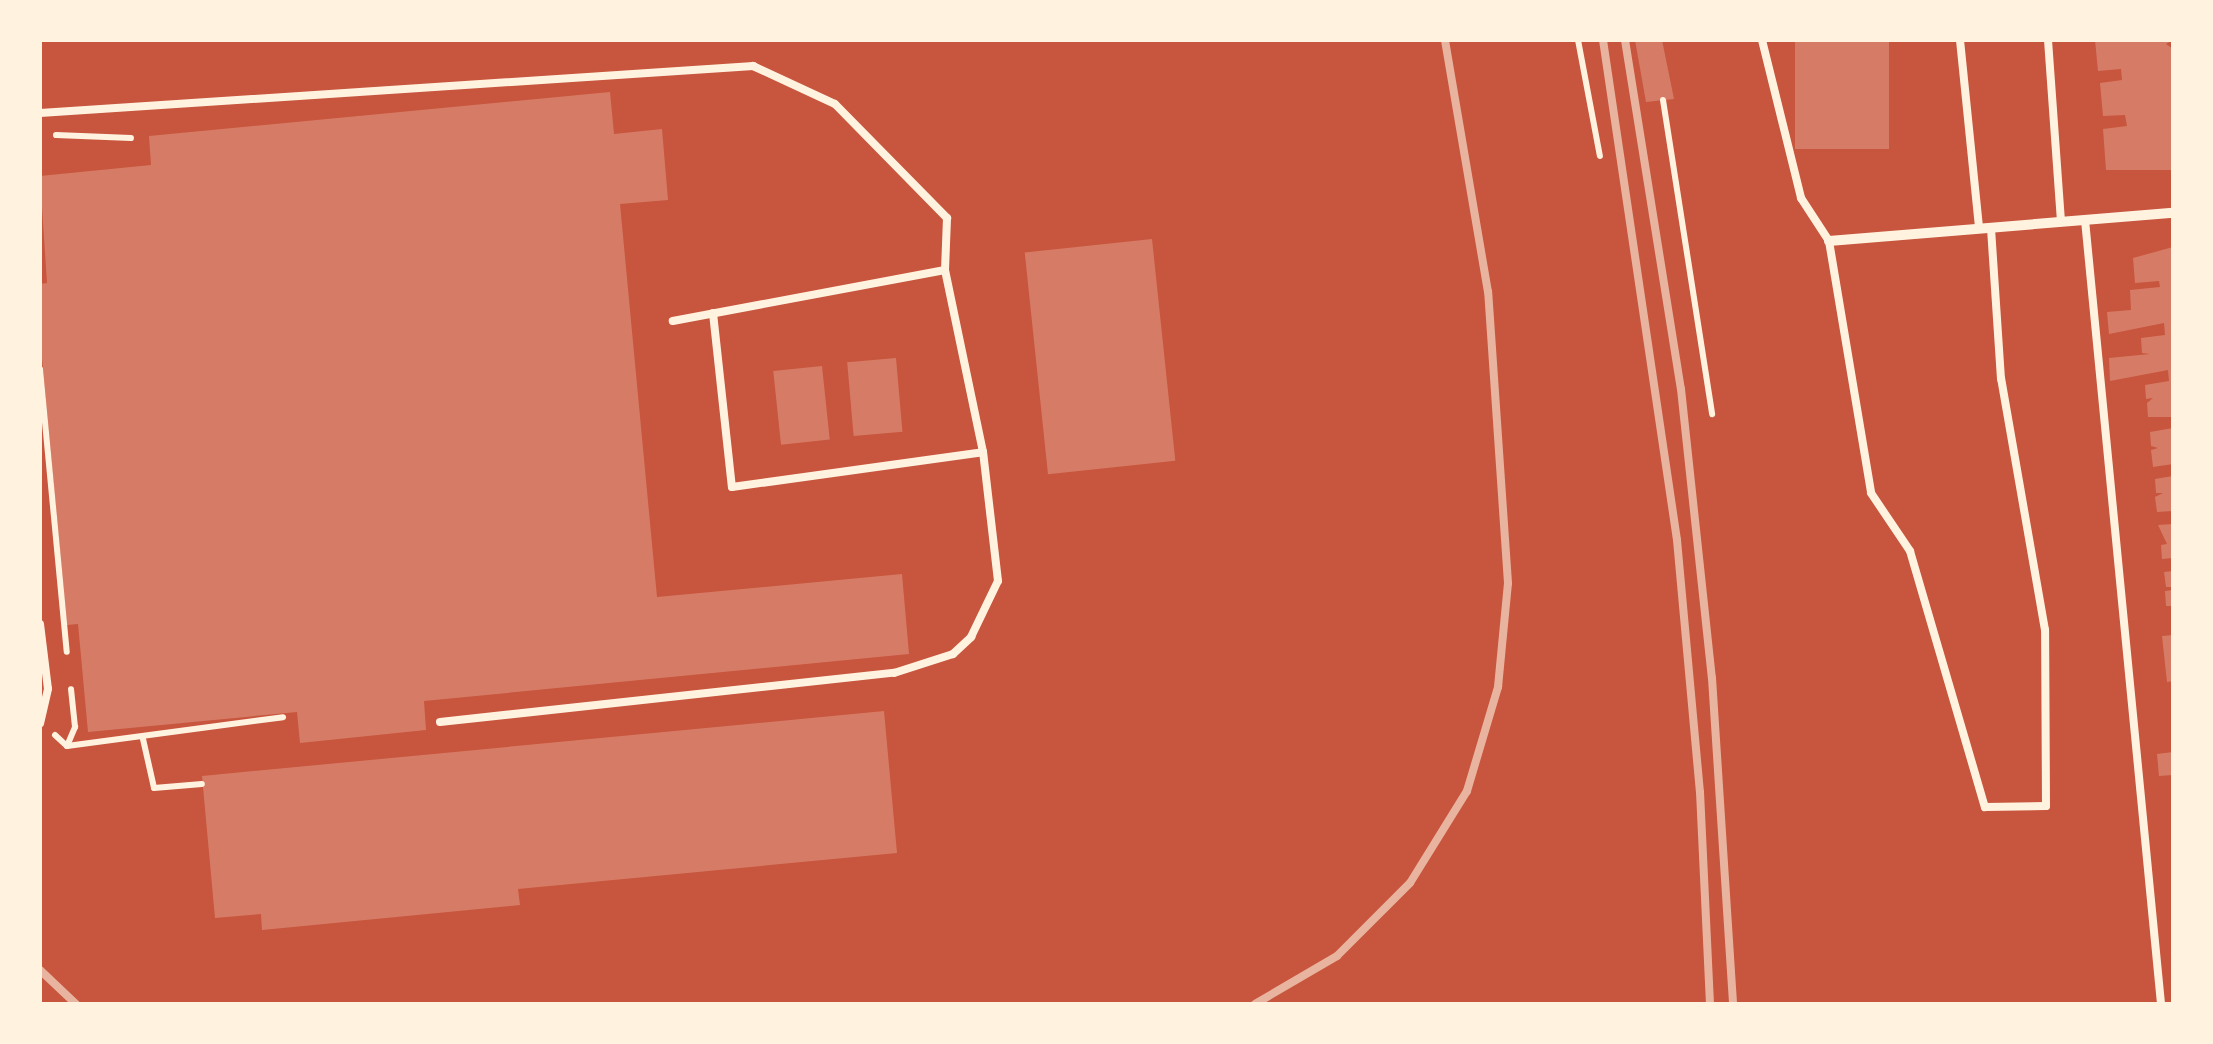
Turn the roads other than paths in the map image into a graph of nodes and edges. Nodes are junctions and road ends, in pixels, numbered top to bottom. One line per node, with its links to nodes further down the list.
1 (1762, 40): 9 (lane)
2 (1960, 40): 8 (lane)
3 (2048, 40): 7 (lane)
4 (40, 113): 10 (lane)
5 (2173, 214): 6 (street)
6 (2085, 220): 7 (street); 17 (lane)
7 (2061, 222): 8 (street)
8 (1985, 227): 9 (street); 9 (lane)
9 (1829, 241)
10 (945, 270): 11 (lane); 13 (lane)
11 (713, 313): 12 (lane); 13 (lane)
12 (673, 321)
13 (983, 452): 15 (lane)
14 (40, 624): 16 (lane)
15 (440, 722)
16 (40, 723)
17 (2161, 1004)

